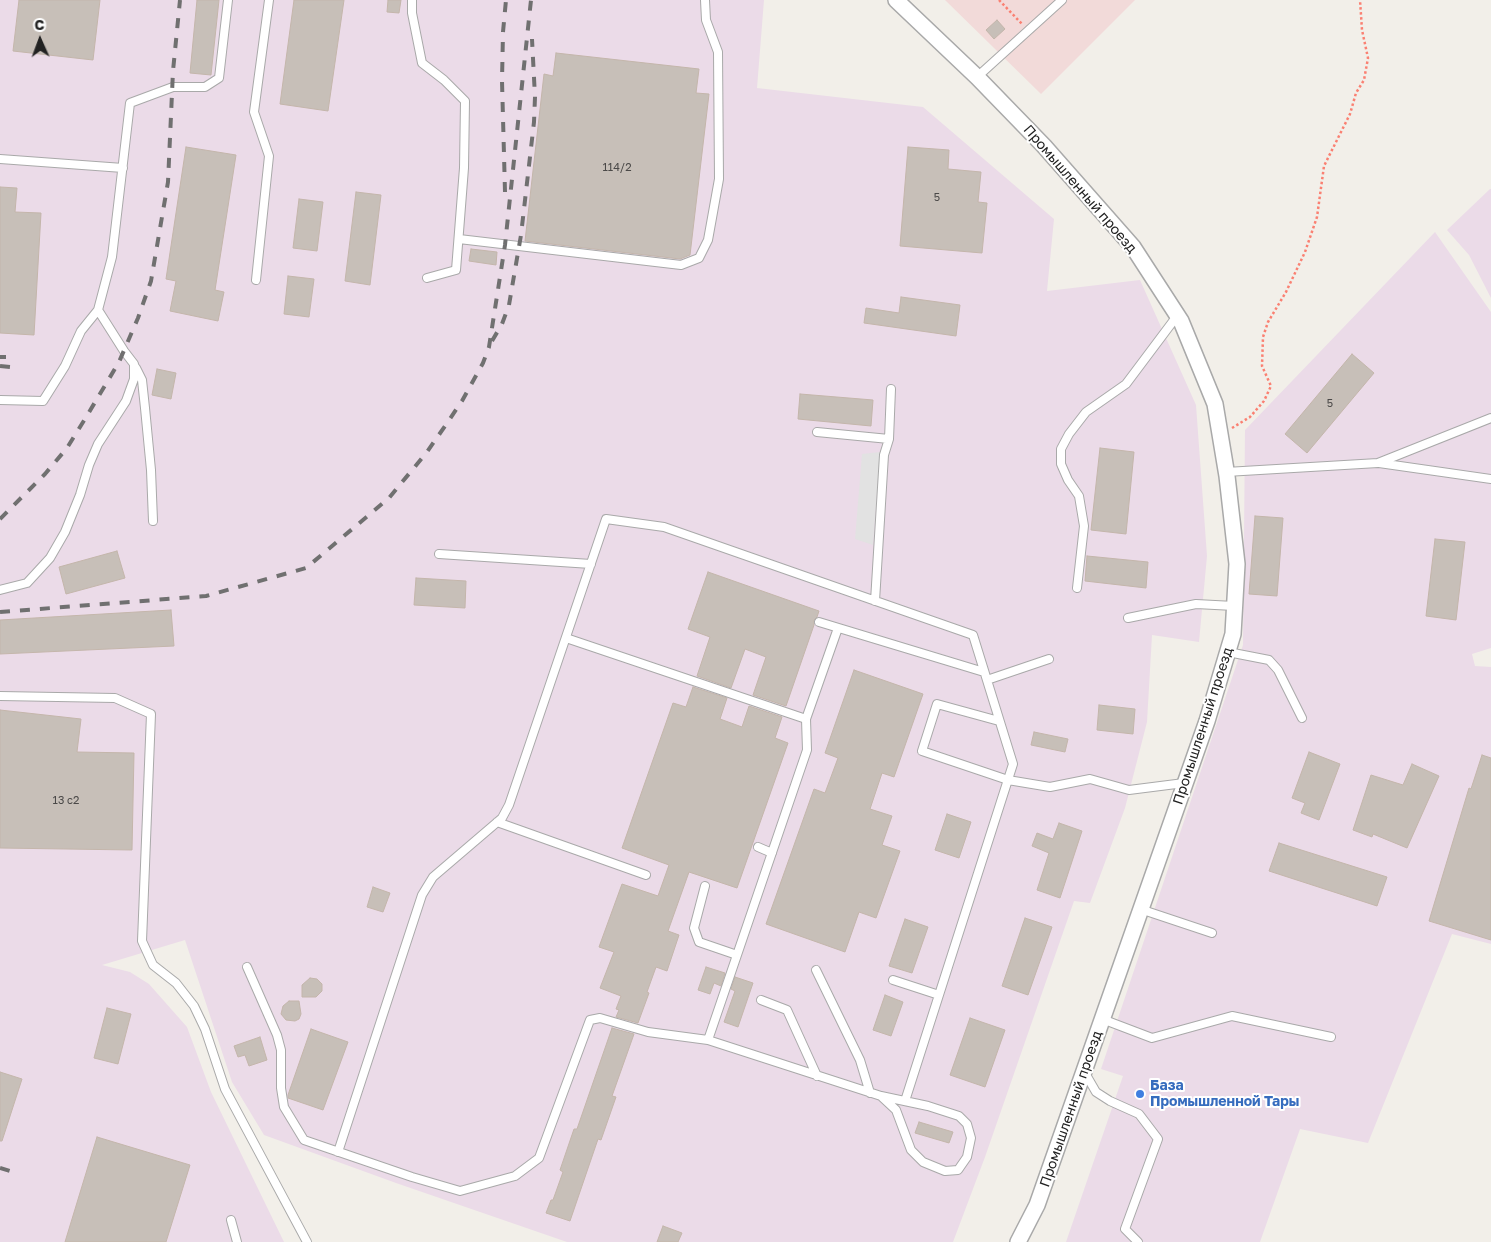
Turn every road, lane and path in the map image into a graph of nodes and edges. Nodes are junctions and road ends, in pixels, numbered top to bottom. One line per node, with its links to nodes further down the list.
1 (228, 0): 12 (lane)
2 (269, 0): 15 (lane)
3 (412, 0): 13 (lane)
4 (704, 0): 13 (lane)
5 (896, 0): 10 (street, Промышленный проезд)
6 (999, 0): 9 (path)
7 (1062, 0): 9 (lane)
8 (1360, 0): 23 (path)
9 (1029, 30): 10 (lane)
10 (977, 77): 17 (street, Промышленный проезд)
11 (0, 159): 12 (lane)
12 (123, 168): 16 (lane)
13 (458, 239): 14 (lane)
14 (427, 278)
15 (256, 280)
16 (98, 310): 18 (lane); 20 (lane)
17 (1177, 316): 23 (street, Промышленный проезд); 31 (lane)
18 (134, 364): 28 (lane); 32 (lane)
19 (891, 389): 24 (lane)
20 (0, 400)
21 (1491, 418): 25 (lane)
22 (817, 432): 24 (lane)
23 (1220, 435): 26 (street, Промышленный проезд)
24 (889, 438): 33 (lane)
25 (1378, 462): 26 (lane); 27 (lane)
26 (1226, 472): 34 (street, Промышленный проезд)
27 (1491, 479)
28 (153, 521)
29 (439, 554): 30 (lane)
30 (591, 564): 33 (lane); 38 (lane)
31 (1077, 588)
32 (0, 590)
33 (875, 601): 41 (lane)
34 (1234, 606): 35 (lane); 39 (street, Промышленный проезд)
35 (1128, 618)
36 (819, 622): 37 (lane)
37 (838, 628): 41 (lane); 45 (lane)
38 (566, 638): 45 (lane); 49 (lane)
39 (1228, 652): 44 (lane); 48 (street, Промышленный проезд)
40 (1049, 659): 42 (lane)
41 (984, 672): 42 (lane)
42 (987, 680): 46 (lane)
43 (0, 696): 73 (lane)
44 (1302, 718)
45 (806, 719): 51 (lane)
46 (999, 721): 47 (lane); 47 (lane)
47 (1008, 780): 48 (lane); 60 (lane)
48 (1184, 783): 54 (street, Промышленный проезд)
49 (497, 822): 52 (lane); 70 (lane)
50 (758, 847): 51 (lane)
51 (772, 852): 56 (lane)
52 (646, 875)
53 (705, 886): 56 (lane)
54 (1140, 909): 55 (lane); 62 (street, Промышленный проезд)
55 (1212, 933)
56 (737, 955): 64 (lane)
57 (248, 967): 70 (lane)
58 (816, 970): 67 (lane)
59 (893, 980): 60 (lane)
60 (939, 995): 69 (lane)
61 (761, 1000): 66 (lane)
62 (1102, 1019): 63 (lane); 65 (street, Промышленный проезд)
63 (1331, 1036)
64 (708, 1040): 66 (lane); 70 (lane)
65 (1084, 1072): 74 (street, Промышленный проезд); 75 (lane)
66 (818, 1076): 67 (lane)
67 (870, 1093): 68 (lane)
68 (881, 1096): 69 (lane); 69 (lane)
69 (904, 1101)
70 (338, 1152)
71 (231, 1220): 72 (lane)
72 (237, 1242)
73 (307, 1242)
74 (1018, 1242)
75 (1138, 1242)

